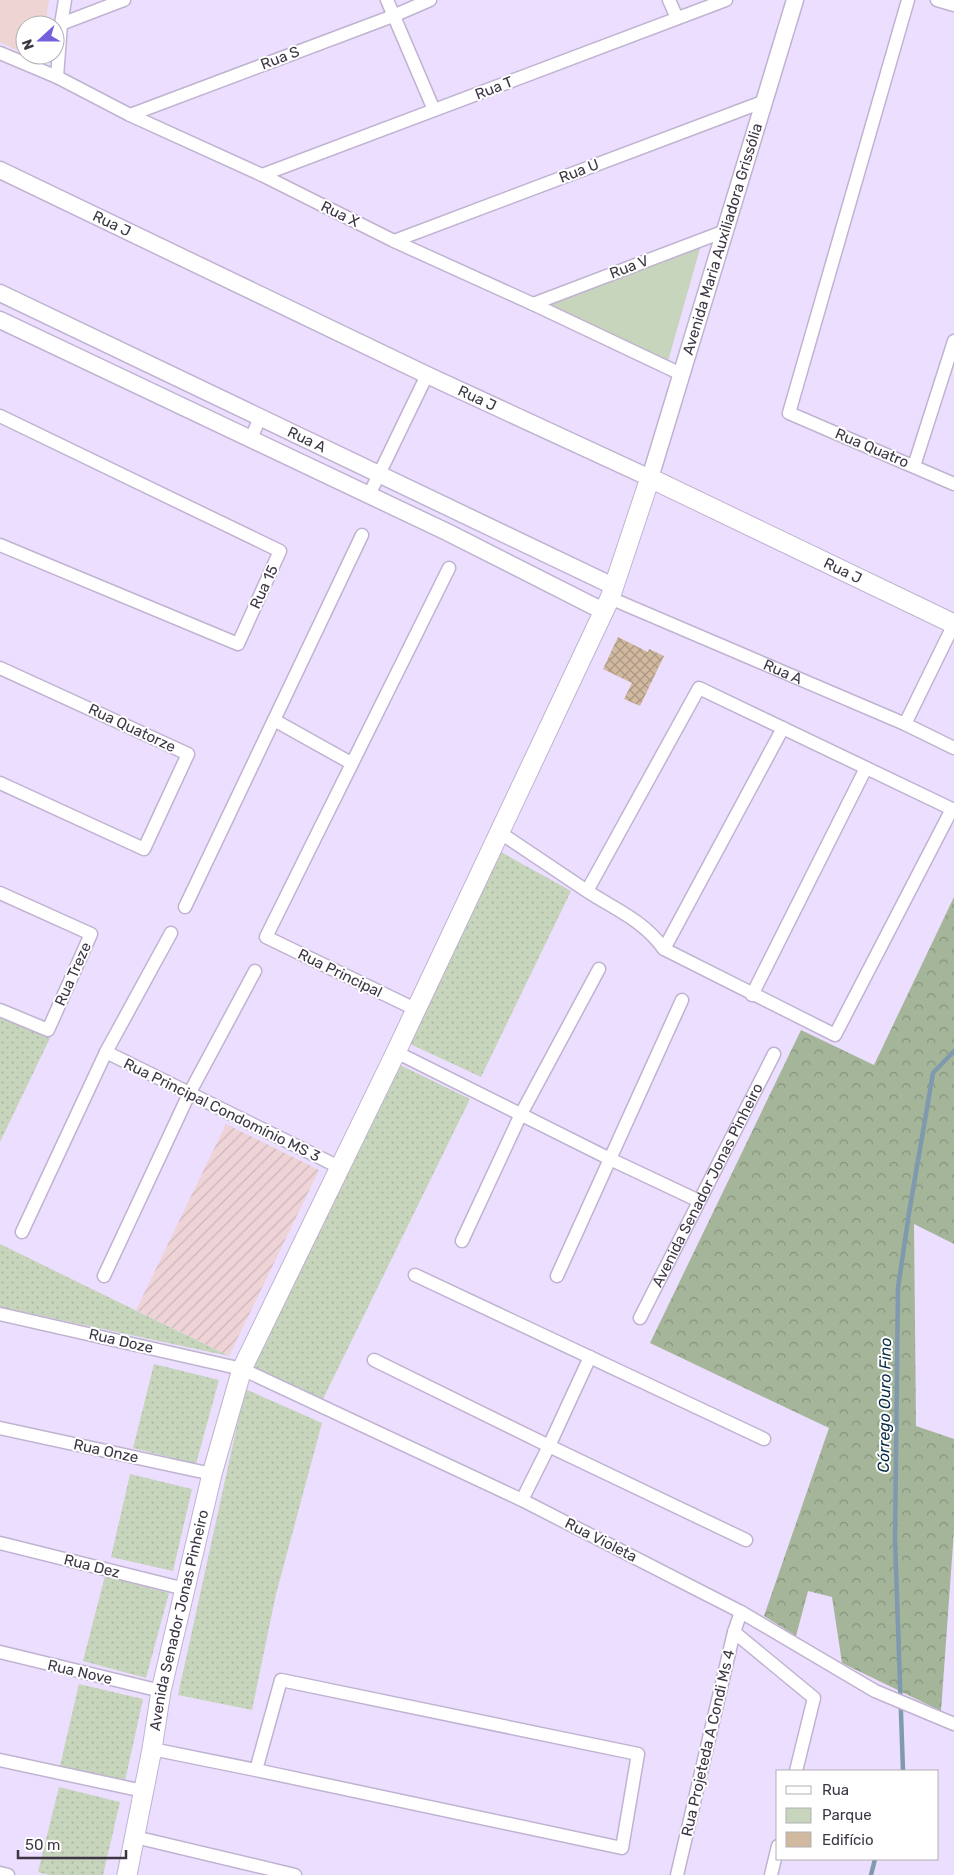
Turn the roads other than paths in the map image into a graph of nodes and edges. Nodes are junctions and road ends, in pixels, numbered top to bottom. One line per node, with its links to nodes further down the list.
1 (65, 0): 11 (street)
2 (124, 0): 14 (street)
3 (387, 0): 12 (street)
4 (430, 0): 12 (street, Rua S)
5 (669, 0): 13 (street)
6 (726, 0): 13 (street, Rua T)
7 (796, 0): 18 (street, Avenida Maria Auxiliadora Grissólia)
8 (908, 0): 34 (street, Rua Quatro)
9 (937, 0): 10 (street)
10 (954, 5)
11 (62, 15)
12 (393, 16): 19 (street); 20 (street, Rua S)
13 (676, 18): 19 (street, Rua T)
14 (65, 22)
15 (1, 57): 17 (street, Rua X)
16 (58, 65): 17 (street)
17 (57, 77): 20 (street, Rua X)
18 (765, 101): 23 (street, Avenida Maria Auxiliadora Grissólia); 24 (street, Rua U)
19 (434, 110): 22 (street, Rua T)
20 (130, 115): 22 (street, Rua X)
21 (0, 170): 30 (street, Rua J)
22 (262, 175): 24 (street, Rua X)
23 (725, 231): 26 (street, Rua V); 29 (street, Avenida Maria Auxiliadora Grissólia)
24 (394, 240): 26 (street, Rua X)
25 (0, 293): 32 (street, Rua A)
26 (533, 304): 29 (street, Rua X)
27 (0, 320): 33 (street, Rua A)
28 (954, 341): 34 (street)
29 (681, 374): 36 (street, Avenida Maria Auxiliadora Grissólia)
30 (427, 375): 35 (street); 36 (street, Rua J)
31 (0, 416): 40 (street, Rua 15)
32 (260, 417): 33 (street); 35 (street, Rua A)
33 (251, 439): 38 (street, Rua A)
34 (914, 466): 37 (street, Rua Quatro)
35 (380, 475): 38 (street); 42 (street, Rua A)
36 (650, 478): 42 (main road); 43 (main road, Rua J)
37 (954, 484)
38 (369, 495): 42 (street, Rua A)
39 (362, 535): 45 (street)
40 (0, 546)
41 (449, 568): 49 (street)
42 (609, 598): 46 (street, Rua A); 52 (main road, Avenida Senador Jonas Pinheiro)
43 (954, 624): 46 (street)
44 (0, 668): 51 (street, Rua Quatorze)
45 (274, 720): 49 (street); 55 (street)
46 (905, 724): 48 (street, Rua A)
47 (783, 728): 50 (street); 53 (street); 57 (street)
48 (954, 748)
49 (351, 763): 62 (street, Rua Principal)
50 (866, 768): 60 (street); 60 (street)
51 (0, 782)
52 (499, 832): 53 (street); 62 (main road, Avenida Senador Jonas Pinheiro)
53 (587, 891): 57 (street)
54 (0, 893): 63 (street, Rua Treze)
55 (184, 907)
56 (171, 933): 64 (street)
57 (664, 949): 60 (street)
58 (599, 969): 68 (street)
59 (255, 971): 67 (street)
60 (752, 994)
61 (682, 1000): 69 (street)
62 (415, 1009): 65 (main road, Avenida Senador Jonas Pinheiro)
63 (0, 1010)
64 (106, 1052): 67 (street, Rua Principal Condomínio MS 3); 72 (street)
65 (396, 1052): 68 (street); 70 (main road, Avenida Senador Jonas Pinheiro)
66 (774, 1054): 71 (street, Avenida Senador Jonas Pinheiro)
67 (189, 1094): 70 (street, Rua Principal Condomínio MS 3); 75 (street)
68 (521, 1114): 69 (street); 73 (street)
69 (610, 1159): 71 (street); 76 (street)
70 (339, 1167): 81 (main road, Avenida Senador Jonas Pinheiro)
71 (699, 1201): 78 (street, Avenida Senador Jonas Pinheiro)
72 (22, 1232)
73 (462, 1241)
74 (415, 1275): 79 (street)
75 (104, 1276)
76 (557, 1276)
77 (0, 1314): 81 (street, Rua Doze)
78 (640, 1318)
79 (590, 1357): 83 (street); 84 (street)
80 (374, 1360): 84 (street)
81 (242, 1369): 85 (main road, Avenida Senador Jonas Pinheiro); 86 (street, Rua Violeta)
82 (0, 1428): 85 (street, Rua Onze)
83 (764, 1439)
84 (549, 1446): 86 (street); 87 (street)
85 (212, 1474): 89 (main road, Avenida Senador Jonas Pinheiro)
86 (522, 1500): 90 (street, Rua Violeta)
87 (746, 1540)
88 (0, 1543): 89 (street, Rua Dez)
89 (185, 1589): 93 (main road, Avenida Senador Jonas Pinheiro)
90 (740, 1612): 91 (street, Rua Projeteda A Condi Ms 4); 94 (street, Rua Violeta)
91 (734, 1632): 98 (street); 107 (street, Rua Projeteda A Condi Ms 4)
92 (0, 1652): 93 (street, Rua Nove)
93 (161, 1691): 95 (main road, Avenida Senador Jonas Pinheiro)
94 (954, 1724)
95 (152, 1749): 97 (street); 99 (main road, Avenida Senador Jonas Pinheiro)
96 (0, 1760): 99 (street)
97 (256, 1770): 97 (street)
98 (796, 1770)
99 (143, 1791): 100 (main road, Avenida Senador Jonas Pinheiro)
100 (135, 1837): 102 (street); 105 (main road, Avenida Senador Jonas Pinheiro)
101 (776, 1854): 108 (street)
102 (248, 1870): 106 (street)
103 (0, 1873): 104 (street)
104 (8, 1875)
105 (126, 1875)
106 (295, 1875)
107 (677, 1875)
108 (771, 1875)

